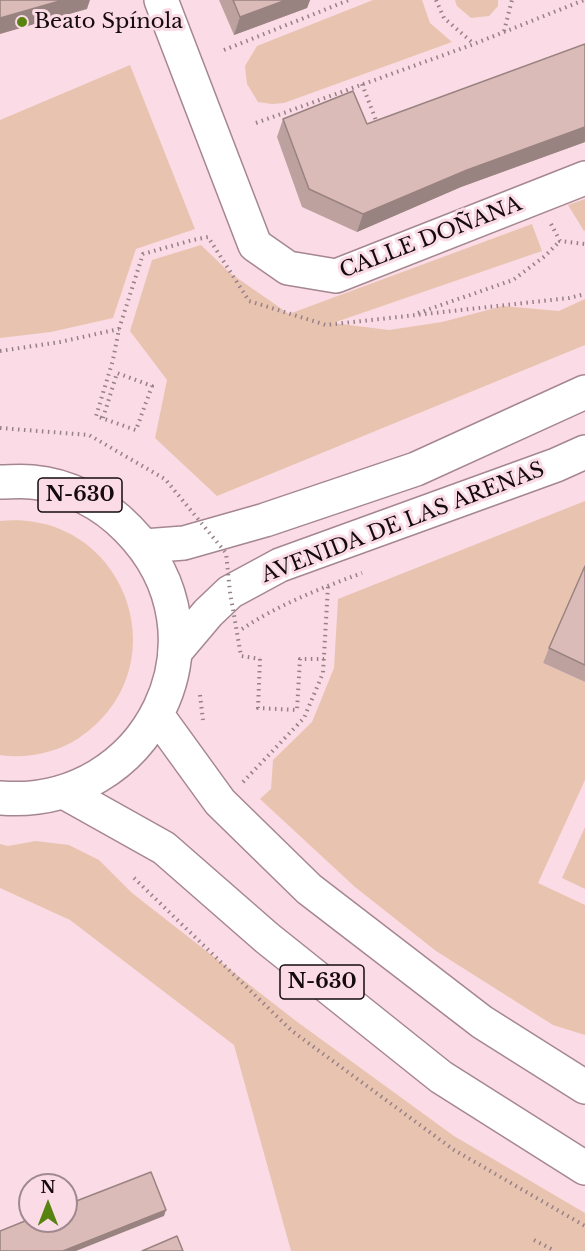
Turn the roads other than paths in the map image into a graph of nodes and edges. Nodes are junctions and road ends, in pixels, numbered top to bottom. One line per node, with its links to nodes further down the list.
1 (161, 0): 2 (main road, CALLE DOÑANA)
2 (585, 178)
3 (585, 392): 6 (main road)
4 (585, 452): 7 (main road, AVENIDA DE LAS ARENAS)
5 (0, 482): 6 (main road, N-630)
6 (144, 546): 7 (main road, N-630)
7 (175, 652): 8 (main road, N-630)
8 (157, 715): 9 (main road, N-630); 11 (main road, N-630)
9 (64, 792): 10 (main road, N-630); 12 (main road, N-630)
10 (0, 798)
11 (585, 1087)
12 (585, 1168)

